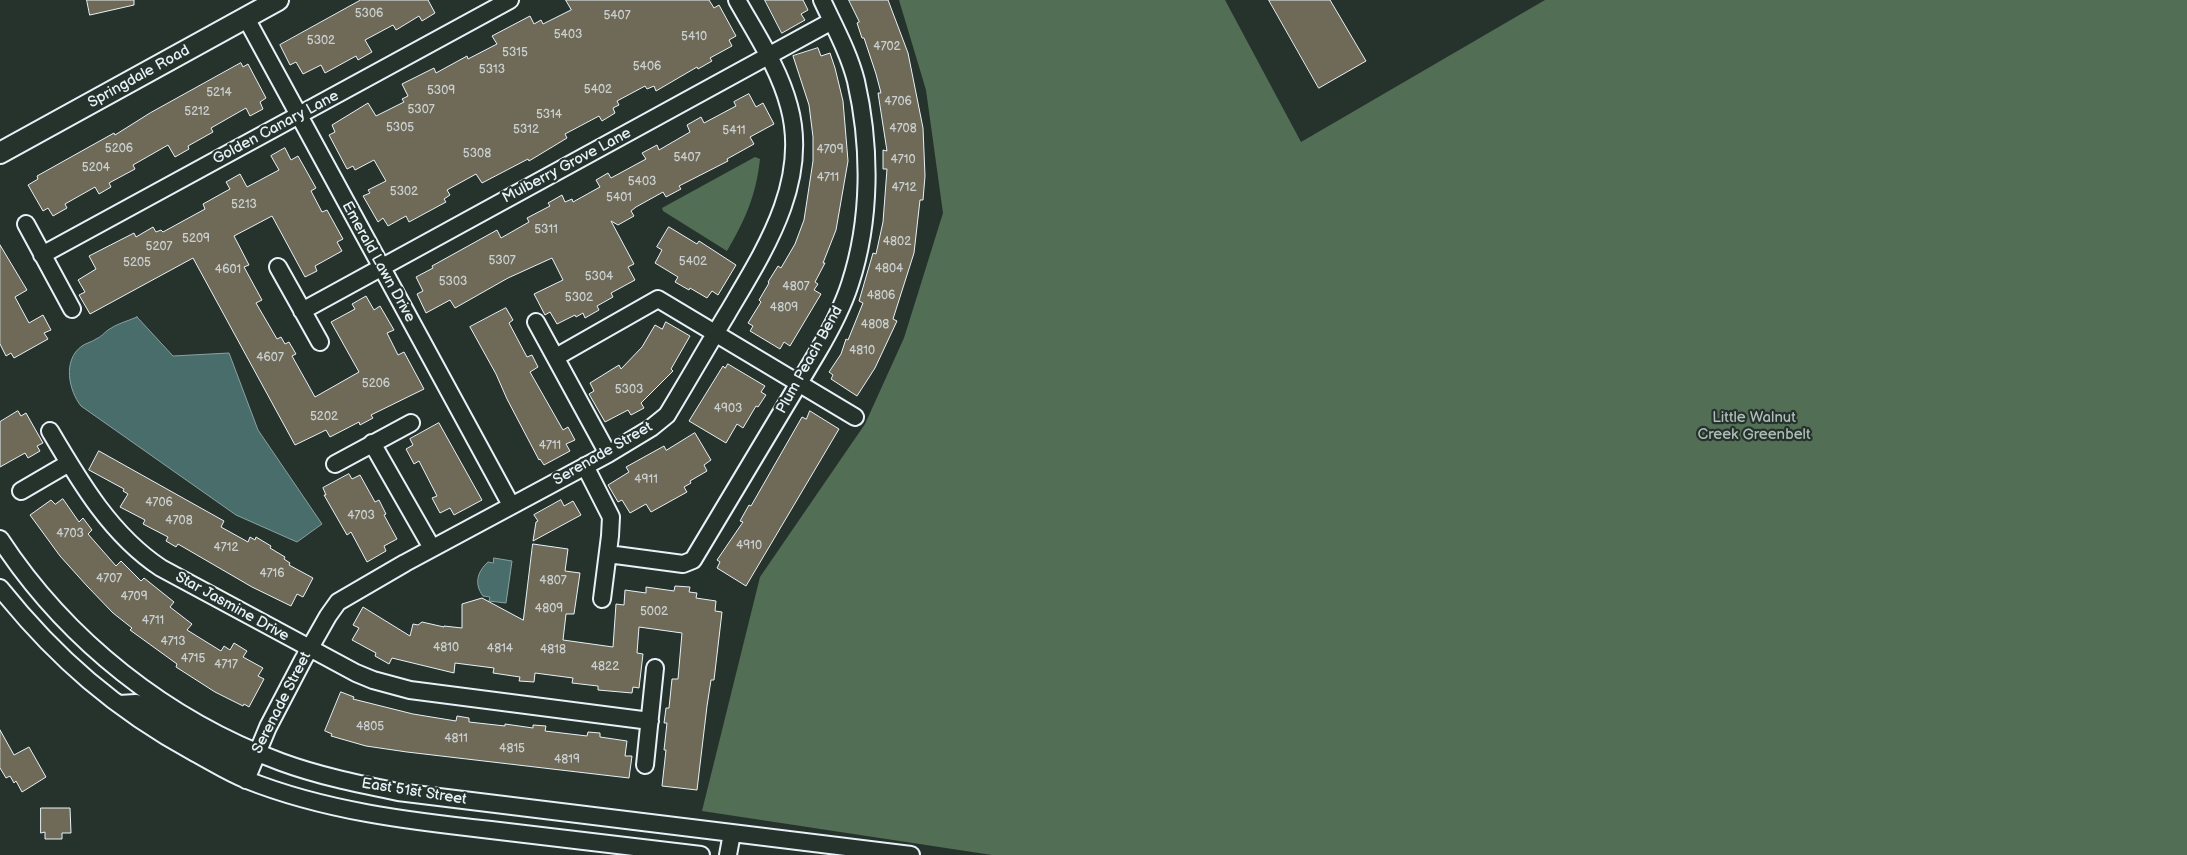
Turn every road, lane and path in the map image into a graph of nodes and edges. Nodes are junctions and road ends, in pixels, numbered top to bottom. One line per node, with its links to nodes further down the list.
1 (278, 0): 5 (main road, Springdale Road)
2 (510, 0): 8 (street, Golden Canary Lane)
3 (738, 0): 7 (street, Serenade Street)
4 (822, 0): 6 (street, Plum Peach Bend)
5 (246, 18): 8 (street, Emerald Lawn Drive); 9 (main road, Springdale Road)
6 (832, 21): 7 (street, Mulberry Grove Lane); 20 (street, Plum Peach Bend)
7 (768, 57): 13 (street, Mulberry Grove Lane); 17 (street, Serenade Street)
8 (298, 116): 11 (street, Golden Canary Lane); 13 (street, Emerald Lawn Drive)
9 (0, 153)
10 (26, 224): 11 (street)
11 (42, 255): 14 (street)
12 (278, 267): 15 (street)
13 (381, 268): 15 (street, Mulberry Grove Lane); 30 (street, Emerald Lawn Drive)
14 (72, 309)
15 (302, 311): 18 (street)
16 (536, 322): 19 (street)
17 (716, 333): 19 (street); 20 (street); 25 (street, Serenade Street)
18 (320, 342)
19 (556, 357): 25 (street)
20 (798, 384): 21 (street); 33 (street, Plum Peach Bend)
21 (855, 417)
22 (411, 422): 24 (street)
23 (50, 431): 26 (street, Star Jasmine Drive)
24 (372, 444): 27 (street); 32 (street)
25 (608, 454): 28 (street, Serenade Street)
26 (69, 464): 29 (street); 36 (street, Star Jasmine Drive)
27 (334, 464)
28 (585, 466): 30 (street, Serenade Street); 33 (street)
29 (22, 491)
30 (511, 505): 32 (street, Serenade Street)
31 (0, 539): 40 (street, East 51st Street)
32 (432, 548): 36 (street, Serenade Street)
33 (608, 554): 35 (street)
34 (0, 588): 40 (street, East 51st Street)
35 (602, 599)
36 (309, 649): 38 (street, Star Jasmine Drive); 40 (street, Serenade Street)
37 (655, 668): 38 (street)
38 (650, 721): 39 (street)
39 (645, 764)
40 (251, 766): 41 (street, East 51st Street); 42 (street, East 51st Street)
41 (732, 833): 43 (street); 44 (street, East 51st Street)
42 (701, 855)
43 (728, 855)
44 (911, 855)

